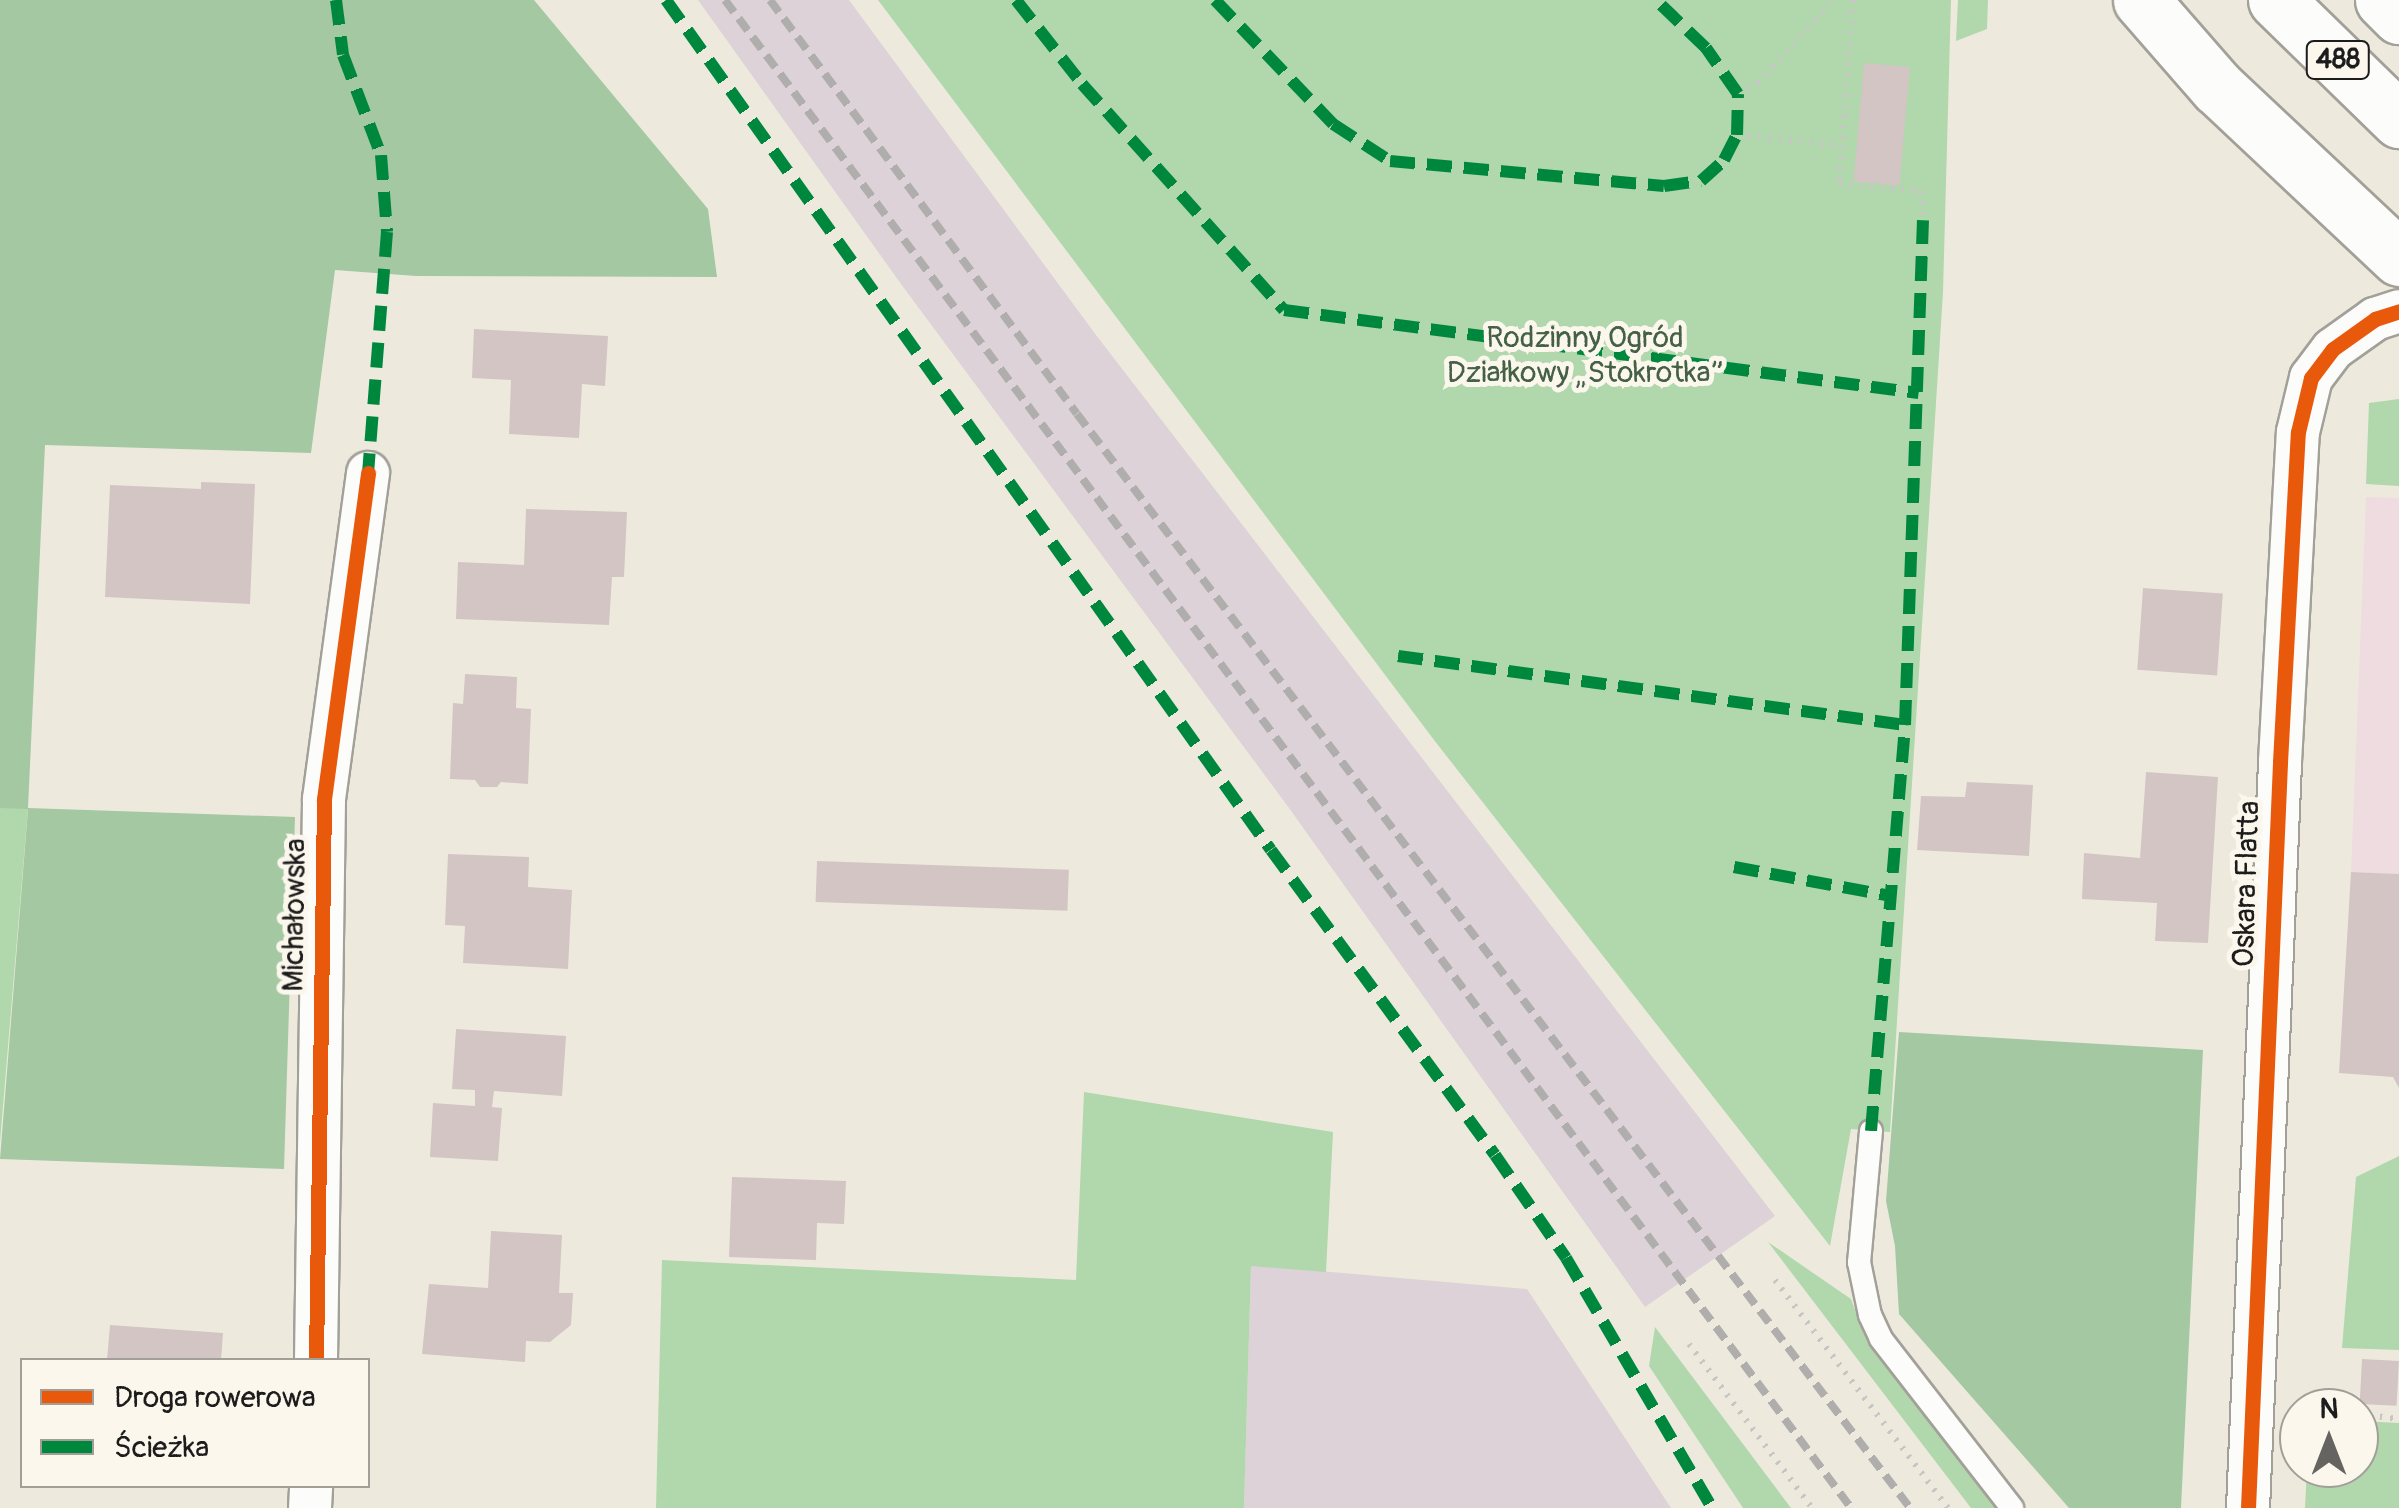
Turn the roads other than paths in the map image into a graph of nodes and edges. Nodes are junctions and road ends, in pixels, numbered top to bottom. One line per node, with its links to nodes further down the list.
1 (2141, 0): 6 (main road)
2 (2276, 0): 5 (main road, 488)
3 (2382, 0): 4 (main road, 488)
4 (2399, 16)
5 (2399, 120)
6 (2399, 258)
7 (2399, 311): 12 (street, Oskara Flatta)
8 (368, 473): 10 (street, Michałowska)
9 (1871, 1131): 11 (lane)
10 (316, 1358)
11 (2012, 1508)
12 (2248, 1508)

